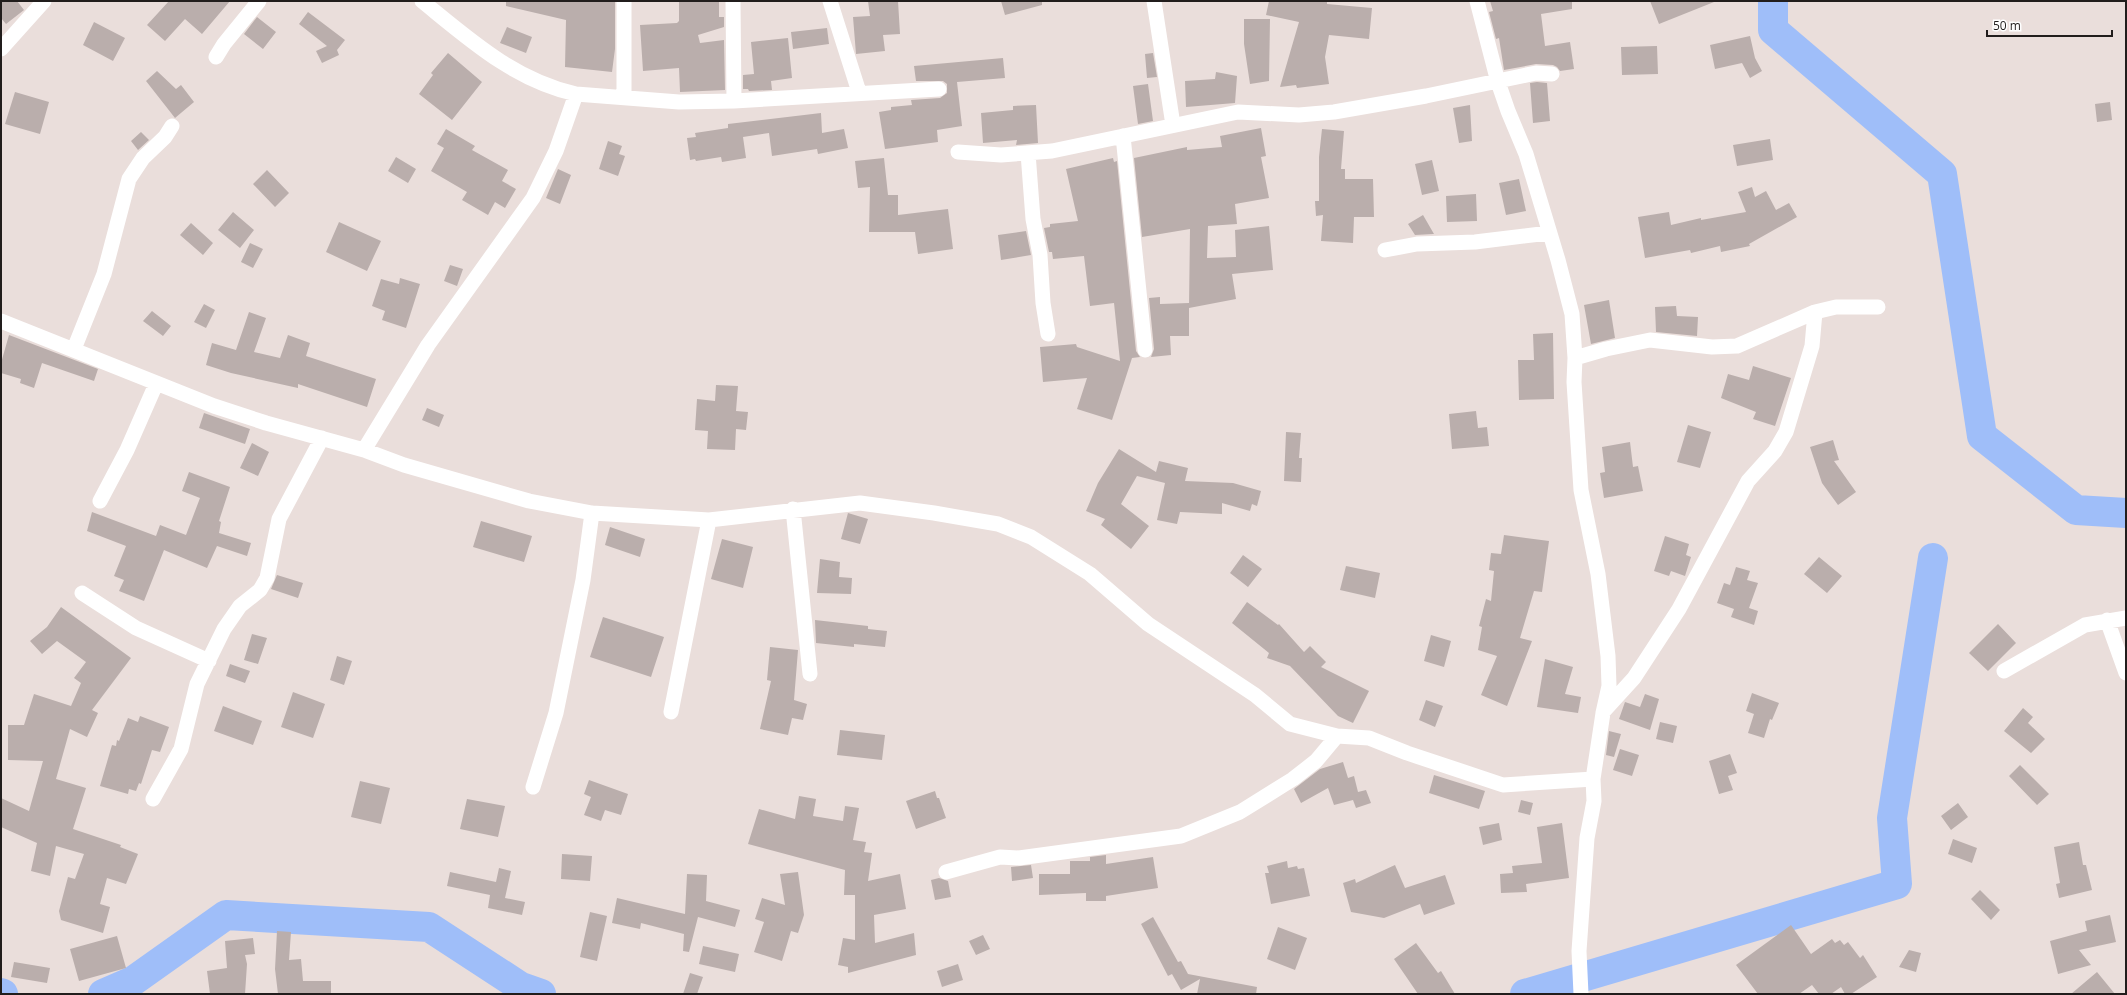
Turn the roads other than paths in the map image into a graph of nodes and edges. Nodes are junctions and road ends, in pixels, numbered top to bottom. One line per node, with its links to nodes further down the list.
1 (44, 1): 9 (street)
2 (259, 1): 10 (street)
3 (422, 1): 15 (street)
4 (624, 1): 16 (street)
5 (733, 1): 17 (street)
6 (830, 1): 14 (street)
7 (1154, 1): 18 (street)
8 (1477, 1): 12 (street)
9 (1, 50)
10 (216, 57)
11 (1552, 74): 12 (street)
12 (1498, 82): 18 (street); 23 (street)
13 (939, 89): 14 (street)
14 (859, 92): 17 (street)
15 (576, 94): 16 (street); 34 (street)
16 (624, 96): 17 (street)
17 (734, 101)
18 (1174, 125): 20 (street)
19 (172, 126): 29 (street)
20 (1123, 136): 22 (street); 30 (street)
21 (958, 152): 22 (street)
22 (1028, 153): 28 (street)
23 (1549, 233): 24 (street); 31 (street)
24 (1385, 250)
25 (1878, 307): 26 (street)
26 (1815, 312): 31 (street); 47 (street)
27 (1, 321): 29 (street)
28 (1048, 334)
29 (74, 349): 32 (street)
30 (1145, 350)
31 (1575, 358): 47 (street)
32 (156, 384): 33 (street); 35 (street)
33 (322, 438): 34 (street); 42 (street)
34 (364, 450): 37 (street)
35 (100, 501)
36 (793, 509): 38 (street); 45 (street); 48 (street)
37 (592, 513): 38 (street); 50 (street)
38 (709, 520): 46 (street)
39 (82, 592): 42 (street)
40 (2126, 618): 41 (street)
41 (2107, 620): 43 (street); 44 (street)
42 (209, 661): 51 (street)
43 (2004, 671)
44 (2126, 673)
45 (810, 674)
46 (671, 712)
47 (1603, 713): 49 (street)
48 (1337, 736): 49 (street); 52 (street)
49 (1593, 779): 53 (street)
50 (533, 787)
51 (153, 799)
52 (946, 872)
53 (1581, 994)

